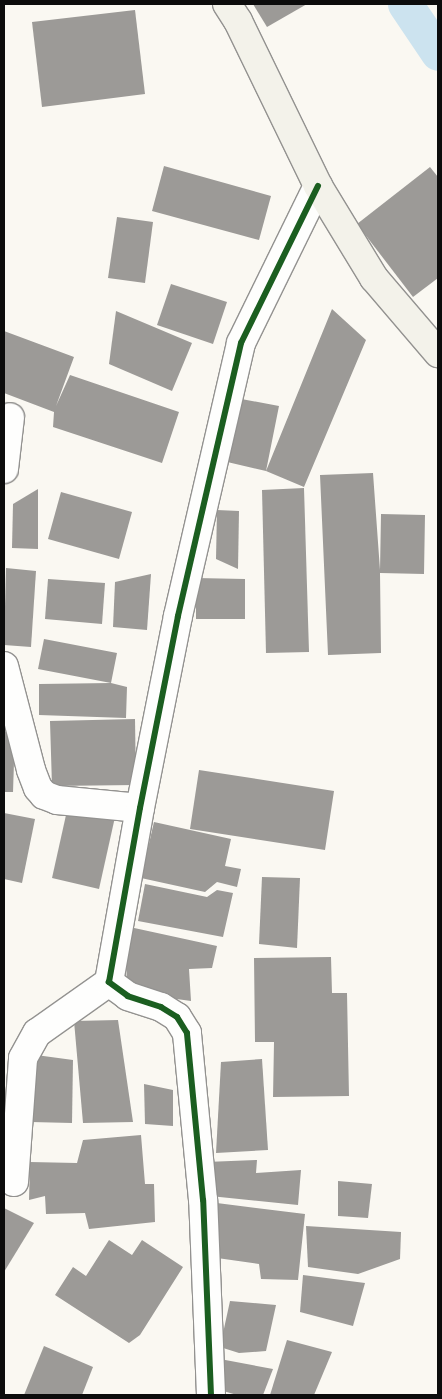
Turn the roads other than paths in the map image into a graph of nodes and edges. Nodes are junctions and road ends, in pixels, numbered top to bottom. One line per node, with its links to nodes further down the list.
1 (227, 4): 2 (main road)
2 (318, 186): 3 (main road); 7 (street)
3 (438, 353)
4 (10, 417): 5 (street)
5 (4, 469)
6 (4, 666): 7 (street)
7 (140, 808): 8 (street)
8 (109, 982): 9 (street); 10 (street)
9 (14, 1182)
10 (211, 1395)

